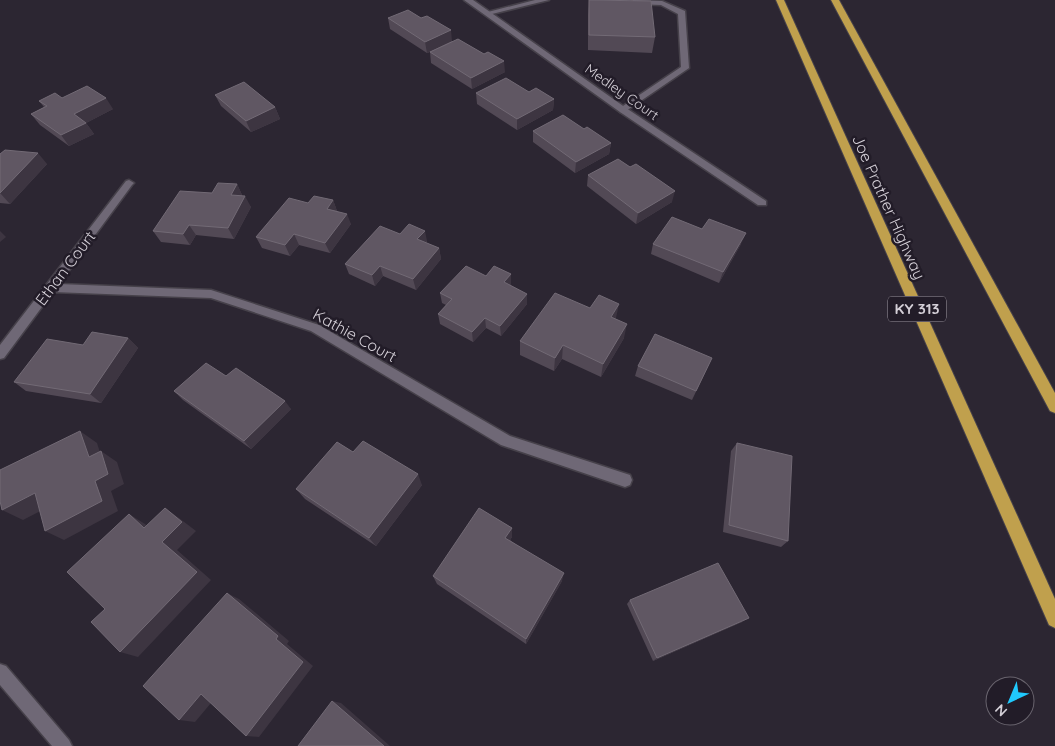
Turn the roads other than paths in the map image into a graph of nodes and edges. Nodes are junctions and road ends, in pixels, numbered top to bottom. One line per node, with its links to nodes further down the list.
1 (468, 0): 6 (street, Medley Court)
2 (545, 0): 6 (street)
3 (780, 0): 14 (highway, Joe Prather Highway / KY 313)
4 (835, 0): 12 (highway)
5 (626, 2): 7 (street)
6 (488, 13): 7 (street, Medley Court)
7 (623, 110): 9 (street, Medley Court)
8 (129, 183): 10 (street, Ethan Court)
9 (762, 203)
10 (50, 288): 11 (street, Ethan Court); 13 (street, Kathie Court)
11 (0, 354)
12 (1055, 406)
13 (625, 480)
14 (1055, 619)
15 (0, 672): 16 (street)
16 (63, 746)

